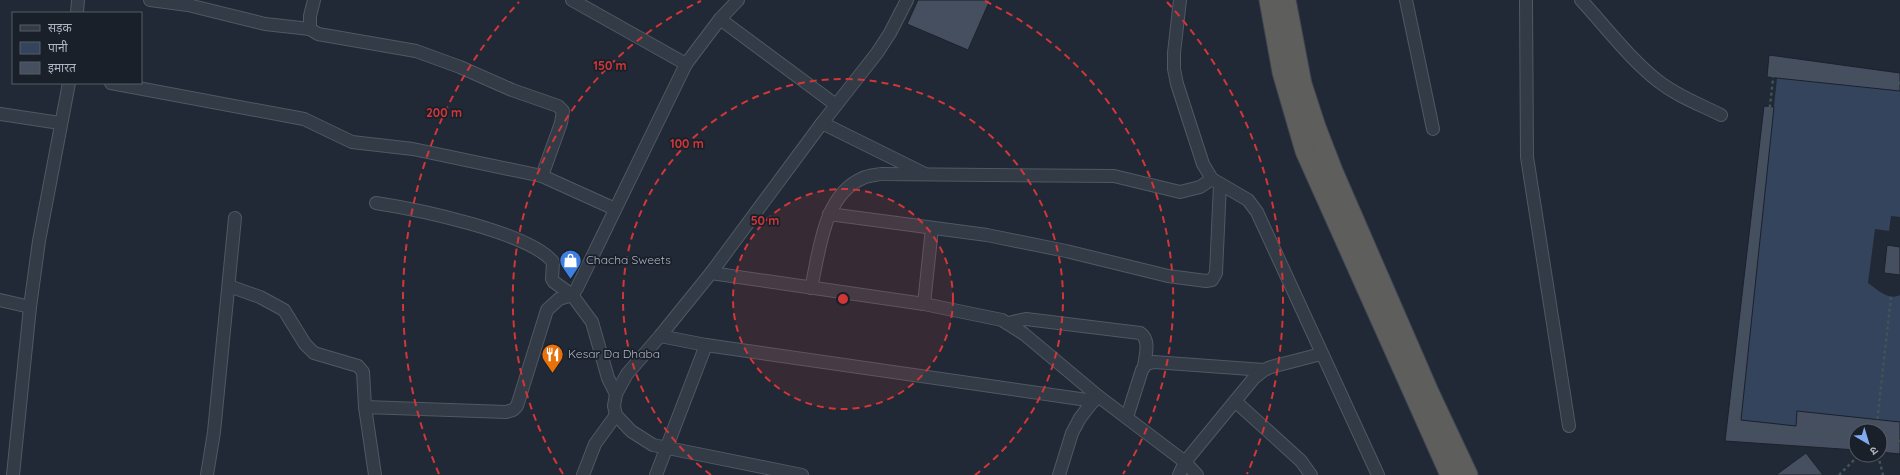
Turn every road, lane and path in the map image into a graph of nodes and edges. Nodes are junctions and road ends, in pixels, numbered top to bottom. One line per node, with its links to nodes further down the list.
1 (78, 0): 13 (street)
2 (150, 0): 15 (street)
3 (314, 0): 15 (street)
4 (573, 0): 16 (street)
5 (738, 0): 14 (street)
6 (906, 0): 20 (street)
7 (1180, 0): 28 (street)
8 (1269, 0): 74 (highway)
9 (1286, 0): 75 (highway)
10 (1406, 0): 25 (street)
11 (1526, 0): 55 (street)
12 (1581, 0): 22 (street)
13 (77, 12)
14 (720, 18): 16 (street); 20 (street)
15 (310, 29): 27 (street)
16 (686, 64): 30 (street)
17 (1900, 83): 56 (path)
18 (68, 84): 23 (street)
19 (117, 84): 27 (street)
20 (836, 105): 24 (street)
21 (0, 114): 23 (street)
22 (1720, 115)
23 (60, 123): 41 (street)
24 (822, 123): 26 (street); 34 (street)
25 (1433, 129)
26 (926, 175): 28 (street); 31 (street)
27 (542, 176): 30 (street)
28 (1216, 182): 33 (street); 45 (street)
29 (376, 203): 37 (street)
30 (615, 209): 37 (street)
31 (829, 214): 33 (street); 36 (street)
32 (235, 218): 35 (street)
33 (932, 228): 40 (street)
34 (711, 273): 36 (street); 43 (street)
35 (229, 286): 51 (street); 65 (street)
36 (811, 288): 40 (street)
37 (572, 295): 48 (street); 51 (street)
38 (1891, 296): 54 (path)
39 (0, 300): 41 (street)
40 (924, 304): 42 (street)
41 (30, 306): 64 (street)
42 (1008, 323): 46 (street); 49 (street)
43 (660, 336): 44 (street); 48 (street)
44 (706, 344): 49 (street); 59 (street)
45 (1322, 354): 47 (street); 73 (street)
46 (1144, 367): 47 (street); 53 (street)
47 (1264, 370): 50 (street)
48 (616, 394): 52 (street)
49 (1096, 398): 53 (street); 63 (street)
50 (1234, 401): 60 (street); 72 (street)
51 (365, 407): 66 (street)
52 (616, 415): 59 (street); 67 (street)
53 (1127, 417): 60 (street)
54 (1877, 423)
55 (1569, 426)
56 (1848, 437)
57 (1888, 440): 58 (path)
58 (1900, 441)
59 (665, 448): 68 (street); 69 (street)
60 (1185, 462): 70 (street); 71 (street)
61 (1850, 463): 76 (path)
62 (1880, 463): 77 (path)
63 (1061, 474)
64 (13, 475)
65 (207, 475)
66 (375, 475)
67 (583, 475)
68 (656, 475)
69 (802, 475)
70 (1179, 475)
71 (1197, 475)
72 (1311, 475)
73 (1378, 475)
74 (1450, 475)
75 (1468, 475)
76 (1839, 475)
77 (1883, 475)

